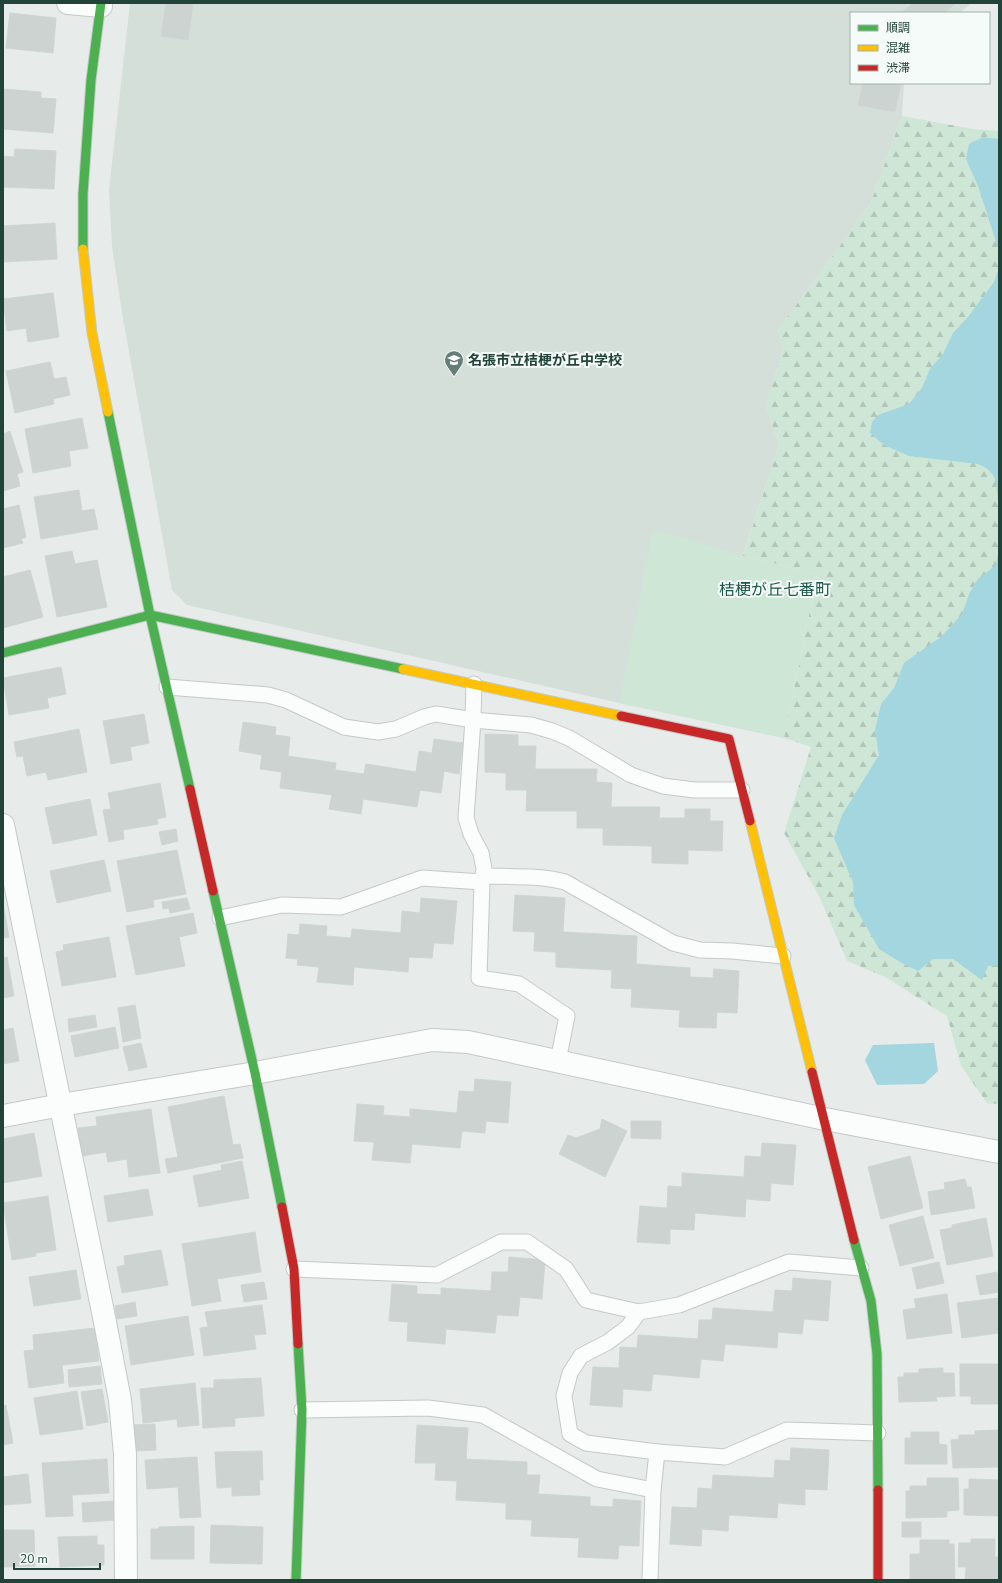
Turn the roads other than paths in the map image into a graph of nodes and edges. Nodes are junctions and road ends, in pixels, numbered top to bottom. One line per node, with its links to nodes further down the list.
1 (68, 3): 2 (street)
2 (101, 5): 3 (street)
3 (150, 615): 4 (street); 5 (street); 6 (street)
4 (3, 653)
5 (474, 684): 7 (lane); 8 (street)
6 (167, 687): 7 (lane); 11 (street)
7 (473, 720): 8 (lane); 10 (lane)
8 (742, 790): 12 (street)
9 (3, 825): 15 (street)
10 (483, 879): 11 (lane); 12 (lane); 13 (lane)
11 (220, 918): 14 (street)
12 (783, 956): 17 (street)
13 (558, 1061): 14 (street); 17 (street)
14 (255, 1073): 15 (street); 20 (street)
15 (61, 1105): 16 (street); 26 (street)
16 (3, 1116)
17 (825, 1119): 18 (street); 19 (street)
18 (997, 1157)
19 (861, 1268): 21 (lane); 23 (street)
20 (294, 1269): 21 (lane); 22 (street)
21 (639, 1312): 24 (lane)
22 (302, 1410): 25 (lane); 27 (street)
23 (878, 1433): 24 (lane); 29 (street)
24 (657, 1452): 25 (lane)
25 (653, 1490): 28 (lane)
26 (126, 1580)
27 (296, 1580)
28 (650, 1580)
29 (878, 1580)

